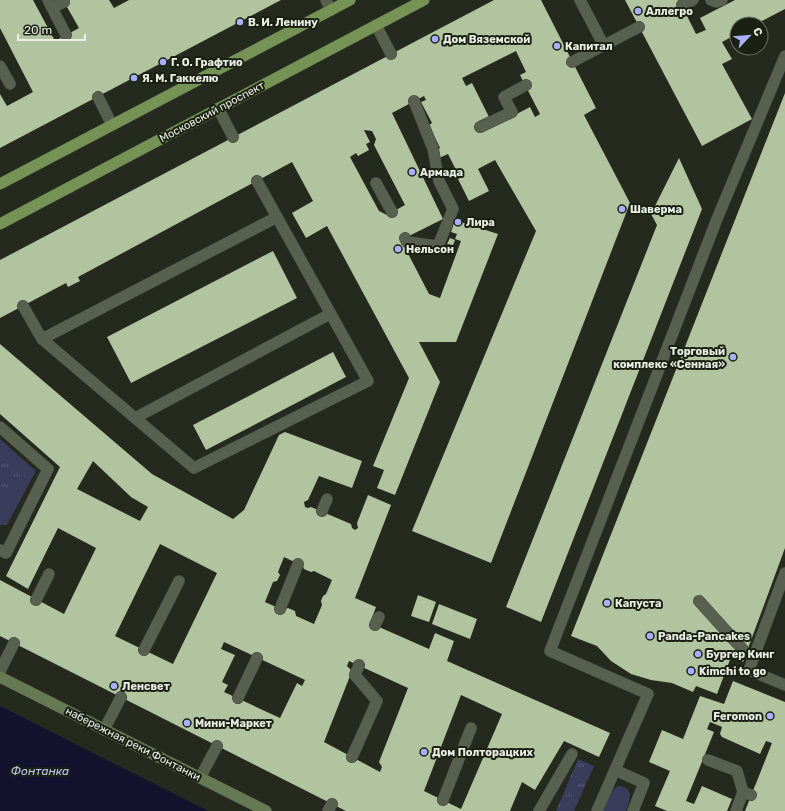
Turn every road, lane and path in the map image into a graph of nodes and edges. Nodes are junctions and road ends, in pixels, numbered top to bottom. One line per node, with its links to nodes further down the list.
1 (350, 0): 9 (main road)
2 (424, 0): 11 (main road, Московский проспект)
3 (580, 0): 14 (lane)
4 (693, 0): 10 (lane)
5 (711, 0): 6 (lane)
6 (722, 0)
7 (64, 2): 8 (lane)
8 (50, 4): 13 (lane)
9 (329, 5): 24 (main road)
10 (682, 5)
11 (376, 25): 15 (lane); 23 (main road, Московский проспект)
12 (639, 28): 14 (lane)
13 (66, 35)
14 (604, 46): 17 (lane)
15 (390, 54)
16 (785, 56): 65 (lane)
17 (572, 62)
18 (0, 66): 19 (lane)
19 (10, 84)
20 (526, 85): 25 (lane)
21 (98, 97): 24 (lane)
22 (414, 101): 33 (lane)
23 (218, 108): 26 (lane); 32 (main road, Московский проспект)
24 (112, 125): 29 (main road)
25 (480, 127)
26 (233, 137)
27 (257, 181): 31 (lane)
28 (376, 183): 30 (lane)
29 (0, 184)
30 (392, 212)
31 (277, 217): 35 (lane); 36 (lane)
32 (0, 224)
33 (405, 238)
34 (23, 306): 36 (lane)
35 (330, 314): 37 (lane); 37 (lane)
36 (42, 339): 37 (lane)
37 (135, 418)
38 (0, 427): 41 (lane)
39 (327, 499): 40 (lane)
40 (322, 511)
41 (0, 550)
42 (298, 564): 48 (lane)
43 (785, 573): 51 (lane)
44 (49, 574): 46 (lane)
45 (179, 581): 50 (lane)
46 (36, 600)
47 (699, 601): 51 (lane)
48 (280, 609)
49 (14, 643): 54 (lane)
50 (144, 650)
51 (755, 656): 56 (lane)
52 (257, 658): 58 (lane)
53 (359, 665): 63 (lane)
54 (0, 671)
55 (0, 677): 60 (main road, набережная реки Фонтанки)
56 (785, 685)
57 (121, 697): 60 (lane)
58 (238, 698)
59 (471, 728): 67 (lane)
60 (104, 730): 66 (main road, набережная реки Фонтанки)
61 (217, 746): 66 (lane)
62 (572, 754): 69 (lane)
63 (352, 757)
64 (708, 760): 72 (lane)
65 (615, 770): 70 (lane); 71 (lane)
66 (200, 778): 68 (main road, набережная реки Фонтанки)
67 (443, 800)
68 (266, 811)
69 (539, 811)
70 (597, 811)
71 (633, 811)
72 (736, 811)

